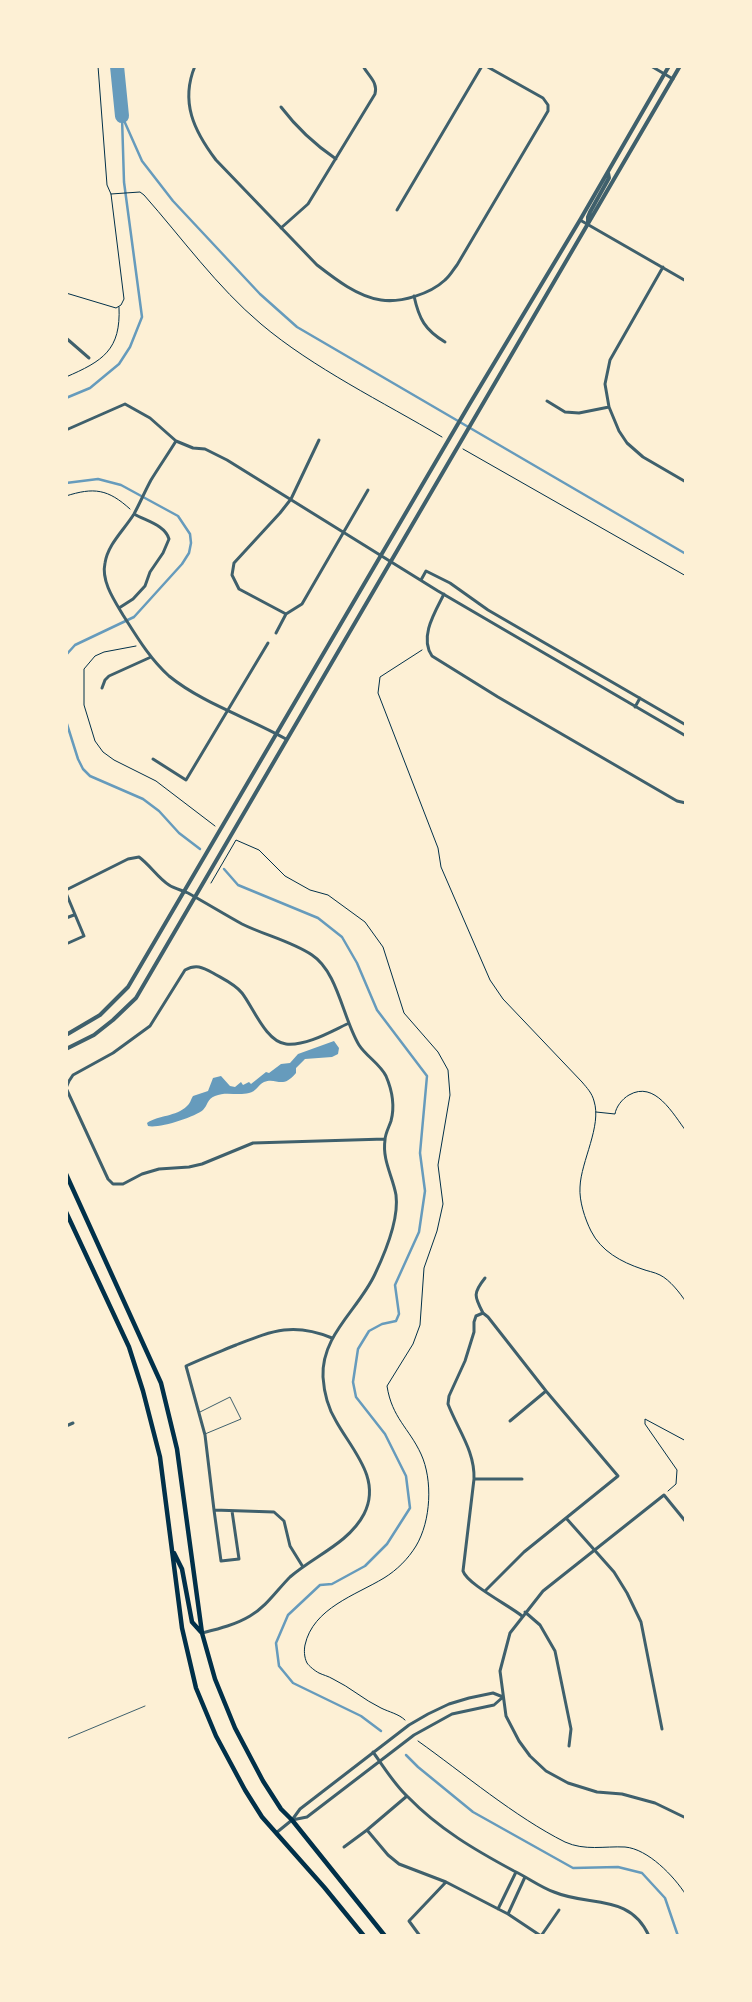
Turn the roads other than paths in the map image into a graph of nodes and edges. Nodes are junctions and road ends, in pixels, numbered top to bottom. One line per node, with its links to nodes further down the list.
1 (195, 66): 16 (street)
2 (363, 66): 11 (street)
3 (482, 66): 13 (street)
4 (486, 66): 19 (street)
5 (652, 66): 8 (street)
6 (669, 66): 8 (street)
7 (680, 66): 9 (street)
8 (664, 74): 9 (street); 12 (street)
9 (673, 79): 15 (street)
10 (281, 107): 11 (street)
11 (336, 158): 16 (street)
12 (608, 172): 14 (street); 15 (street)
13 (397, 210)
14 (580, 220): 15 (street); 24 (street)
15 (589, 225): 17 (street); 26 (street)
16 (281, 228): 19 (street)
17 (662, 267): 18 (street); 25 (street)
18 (686, 280)
19 (414, 296): 21 (street)
20 (66, 338): 22 (street)
21 (445, 342)
22 (89, 358)
23 (548, 401): 25 (street)
24 (469, 405): 26 (street); 35 (street)
25 (609, 407): 30 (street)
26 (479, 411): 36 (street)
27 (66, 430): 29 (street)
28 (319, 440): 32 (street)
29 (176, 442): 32 (street); 33 (street)
30 (686, 482)
31 (368, 490): 34 (street)
32 (291, 499): 34 (street); 40 (street)
33 (135, 512): 39 (street); 39 (street)
34 (344, 532): 35 (street); 40 (street)
35 (382, 555): 36 (street); 51 (street)
36 (391, 560): 37 (street); 53 (street)
37 (421, 580): 38 (street); 42 (street)
38 (444, 594): 44 (street); 55 (street)
39 (120, 609): 45 (street)
40 (286, 614): 41 (street)
41 (276, 633)
42 (541, 641): 44 (street); 47 (street)
43 (268, 644): 49 (street)
44 (536, 649): 48 (street)
45 (151, 657): 46 (street); 49 (street)
46 (102, 688)
47 (640, 698): 48 (street); 50 (street)
48 (635, 707): 52 (street)
49 (227, 710): 51 (street); 54 (street)
50 (686, 725)
51 (277, 733): 53 (street); 57 (street)
52 (686, 736)
53 (286, 739): 58 (street)
54 (153, 759)
55 (686, 803)
56 (66, 891): 57 (street); 59 (street)
57 (184, 891): 58 (street); 63 (street)
58 (195, 897): 62 (street); 64 (street)
59 (74, 915): 60 (street); 61 (street)
60 (66, 918)
61 (66, 944)
62 (348, 1024): 65 (street); 65 (street)
63 (66, 1035)
64 (66, 1049)
65 (385, 1140): 70 (street)
66 (66, 1174): 89 (main road)
67 (66, 1212): 83 (main road)
68 (485, 1278): 69 (street)
69 (482, 1313): 71 (street); 77 (street)
70 (332, 1338): 72 (street); 85 (street)
71 (546, 1391): 73 (street); 81 (street)
72 (199, 1412): 76 (street); 76 (lane)
73 (510, 1421)
74 (73, 1424): 75 (street)
75 (66, 1426)
76 (205, 1435): 79 (street)
77 (474, 1479): 78 (street); 86 (street)
78 (522, 1479)
79 (214, 1510): 80 (street); 80 (street)
80 (232, 1510): 85 (street)
81 (566, 1518): 84 (street); 86 (street)
82 (686, 1522): 84 (street)
83 (172, 1550): 89 (main road); 101 (main road)
84 (596, 1550): 87 (street); 92 (street)
85 (303, 1567): 89 (street)
86 (485, 1591): 88 (street)
87 (525, 1612): 88 (street); 94 (street)
88 (522, 1616): 90 (street)
89 (202, 1633): 99 (main road)
90 (503, 1697): 95 (street); 96 (street); 98 (street)
91 (145, 1706): 93 (lane)
92 (662, 1729)
93 (66, 1739)
94 (569, 1746)
95 (373, 1752): 96 (street); 99 (street)
96 (380, 1760): 97 (street); 99 (street)
97 (407, 1796): 100 (street); 103 (street)
98 (686, 1818)
99 (292, 1820): 101 (street); 110 (main road)
100 (367, 1830): 102 (street); 105 (street)
101 (276, 1833): 109 (main road)
102 (344, 1847)
103 (516, 1872): 104 (street); 106 (street)
104 (525, 1876): 108 (street); 113 (street)
105 (446, 1882): 106 (street); 111 (street)
106 (498, 1910): 108 (street)
107 (559, 1910): 112 (street)
108 (508, 1914): 112 (street)
109 (364, 1936)
110 (385, 1936)
111 (420, 1936)
112 (541, 1936)
113 (649, 1936)

